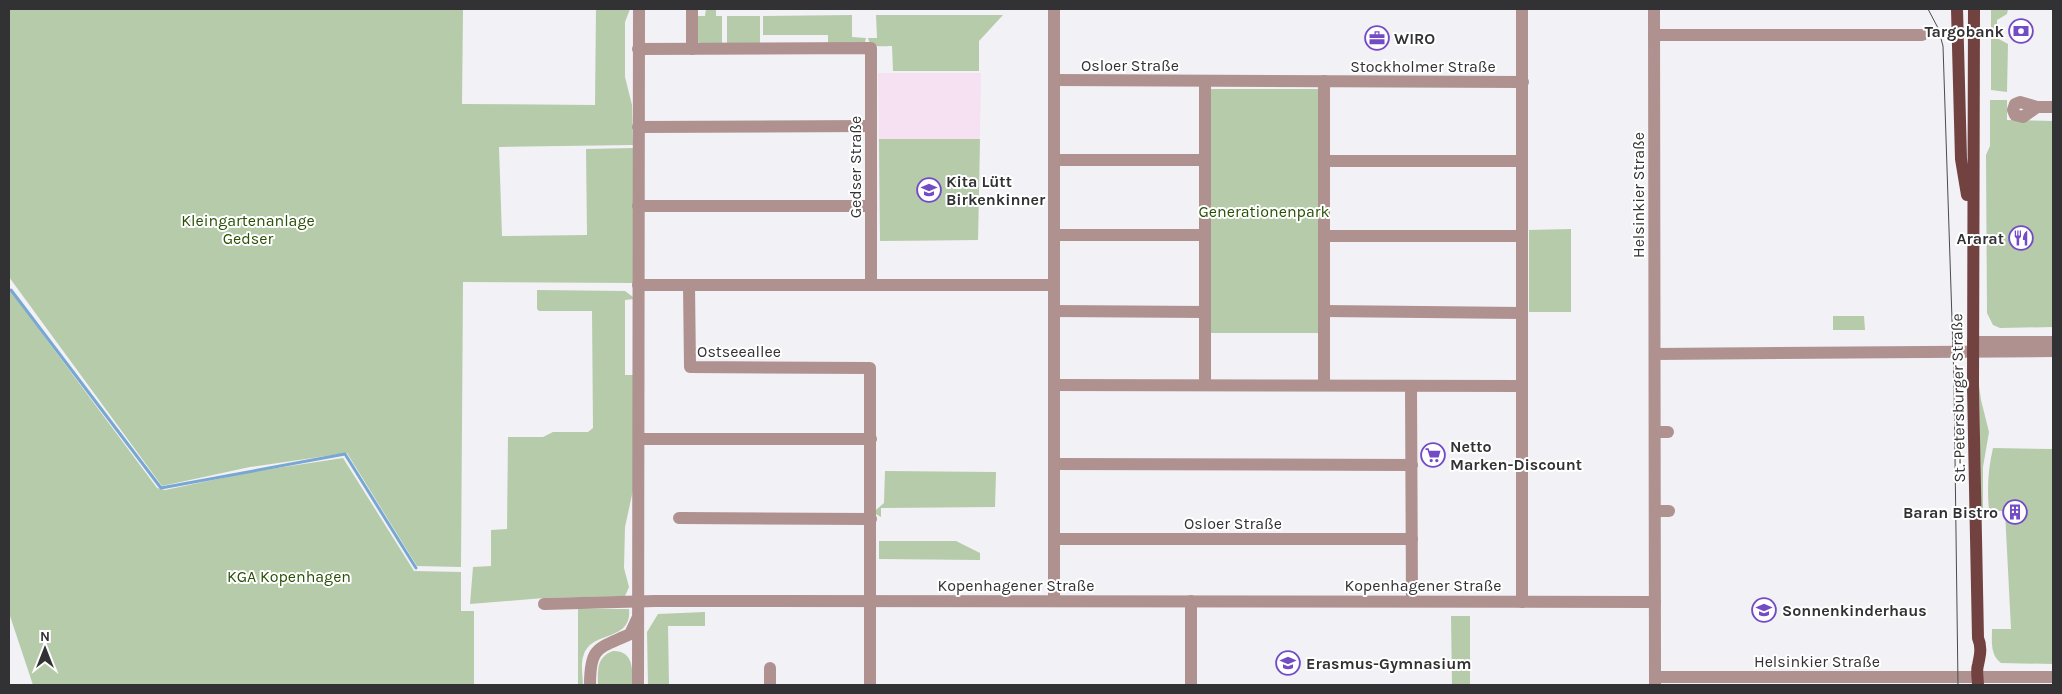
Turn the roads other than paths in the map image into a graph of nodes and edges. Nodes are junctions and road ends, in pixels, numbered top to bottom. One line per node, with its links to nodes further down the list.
1 (639, 9): 10 (street)
2 (692, 9): 11 (street)
3 (1054, 9): 12 (street)
4 (1522, 9): 15 (street)
5 (1654, 9): 8 (street, Helsinkier Straße)
6 (1958, 9): 26 (main road, St.-Petersburger Straße)
7 (1974, 9): 26 (main road, St.-Petersburger Straße)
8 (1654, 35): 9 (street); 42 (street, Helsinkier Straße)
9 (1922, 35)
10 (638, 49): 11 (street); 19 (street)
11 (692, 49): 18 (street, Gedser Straße)
12 (1054, 80): 13 (street, Osloer Straße); 20 (street)
13 (1205, 81): 14 (street, Osloer Straße); 21 (street)
14 (1324, 81): 15 (street, Stockholmer Straße); 22 (street)
15 (1523, 82): 23 (street)
16 (2037, 107): 17 (street)
17 (2053, 107)
18 (871, 126): 19 (street); 25 (street, Gedser Straße)
19 (638, 127): 24 (street)
20 (1054, 160): 21 (street); 27 (street)
21 (1205, 160): 28 (street)
22 (1324, 161): 23 (street); 29 (street)
23 (1522, 161): 30 (street)
24 (638, 206): 25 (street); 31 (street)
25 (871, 206): 33 (street, Gedser Straße)
26 (1973, 217): 40 (main road, St.-Petersburger Straße)
27 (1054, 235): 28 (street); 34 (street)
28 (1205, 235): 37 (street)
29 (1324, 236): 30 (street); 36 (street)
30 (1522, 236): 38 (street)
31 (638, 285): 32 (street); 50 (street)
32 (689, 285): 33 (street); 51 (street, Ostseeallee)
33 (872, 285): 34 (street)
34 (1054, 285): 35 (street)
35 (1054, 311): 37 (street); 43 (street)
36 (1324, 311): 38 (street); 45 (street)
37 (1205, 312): 44 (street)
38 (1522, 313): 47 (street)
39 (2053, 342): 40 (street)
40 (1973, 347): 41 (street); 42 (street); 70 (main road, St.-Petersburger Straße)
41 (2053, 351)
42 (1655, 354): 48 (street, Helsinkier Straße)
43 (1054, 385): 44 (street); 52 (street)
44 (1205, 385): 45 (street)
45 (1324, 386): 46 (street)
46 (1411, 386): 47 (street); 53 (street)
47 (1522, 386): 65 (street)
48 (1655, 432): 49 (street); 54 (street, Helsinkier Straße)
49 (1668, 432)
50 (639, 439): 51 (street); 60 (street)
51 (870, 439): 57 (street)
52 (1054, 464): 53 (street); 58 (street)
53 (1412, 465): 59 (street)
54 (1655, 511): 55 (street); 66 (street, Helsinkier Straße)
55 (1669, 511)
56 (679, 518): 57 (street)
57 (871, 518): 61 (street)
58 (1054, 539): 59 (street, Osloer Straße); 62 (street)
59 (1412, 540): 64 (street)
60 (639, 601): 61 (street, Kopenhagener Straße); 67 (street); 68 (street)
61 (871, 602): 62 (street, Kopenhagener Straße); 76 (street)
62 (1054, 602): 63 (street, Kopenhagener Straße)
63 (1191, 602): 64 (street, Kopenhagener Straße); 77 (street)
64 (1412, 602): 65 (street, Kopenhagener Straße)
65 (1522, 602): 66 (street, Kopenhagener Straße)
66 (1655, 602): 72 (street, Helsinkier Straße)
67 (544, 604)
68 (639, 615): 73 (street); 74 (street)
69 (770, 668): 75 (street)
70 (1978, 676): 71 (street, Helsinkier Straße); 72 (street, Helsinkier Straße)
71 (2053, 677)
72 (1655, 681)
73 (590, 685)
74 (638, 685)
75 (770, 685)
76 (870, 685)
77 (1191, 685)

